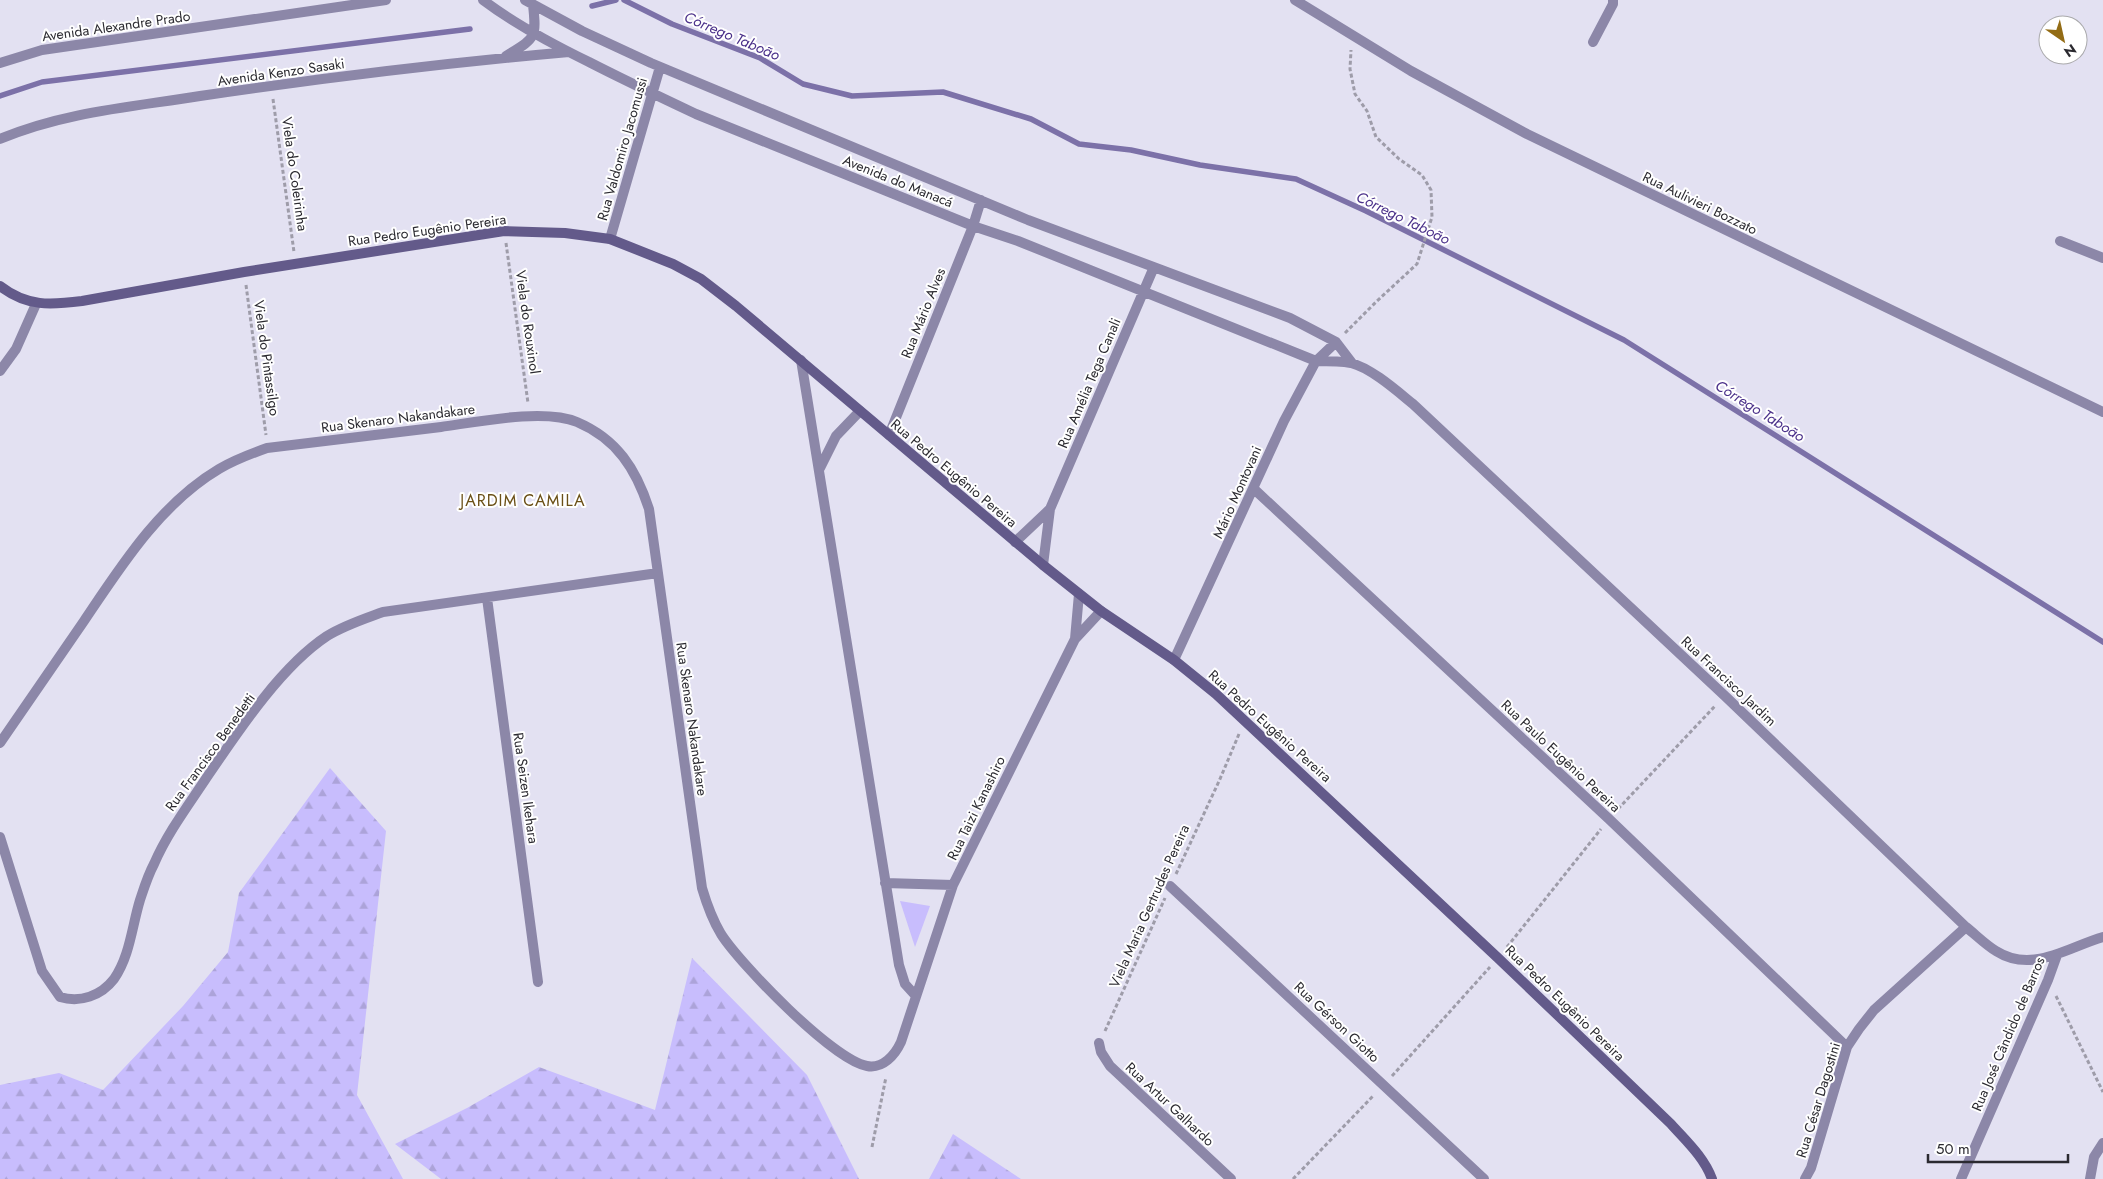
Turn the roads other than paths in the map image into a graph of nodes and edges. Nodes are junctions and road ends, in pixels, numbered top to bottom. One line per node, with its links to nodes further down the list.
1 (386, 0): 10 (street, Avenida Alexandre Prado)
2 (483, 0): 6 (street, Avenida do Manacá)
3 (1295, 0): 29 (street, Rua Aulivieri Bozzato)
4 (1613, 0): 7 (street)
5 (529, 2): 6 (street); 11 (street, Avenida do Manacá)
6 (535, 34): 8 (street, Avenida do Manacá); 9 (street)
7 (1593, 42)
8 (569, 52): 9 (street, Avenida Kenzo Sasaki); 12 (street, Avenida do Manacá)
9 (503, 58): 13 (street, Avenida Kenzo Sasaki)
10 (0, 63)
11 (660, 67): 12 (street, Rua Valdomiro Jacomussi); 14 (street, Avenida do Manacá)
12 (652, 94): 15 (street, Avenida do Manacá); 16 (street, Rua Valdomiro Jacomussi)
13 (0, 139)
14 (981, 200): 15 (street, Rua Mário Alves); 19 (street, Avenida do Manacá)
15 (973, 226): 21 (street, Avenida do Manacá); 30 (street, Rua Mário Alves)
16 (610, 239): 22 (street, Rua Pedro Eugênio Pereira); 24 (street, Rua Pedro Eugênio Pereira)
17 (2060, 241): 18 (street)
18 (2103, 258)
19 (1154, 267): 21 (street, Rua Amélia Tega Canali); 23 (street, Avenida do Manacá)
20 (0, 286): 22 (street, Rua Pedro Eugênio Pereira)
21 (1143, 291): 25 (street, Avenida do Manacá); 33 (street, Rua Amélia Tega Canali)
22 (36, 304): 27 (street)
23 (1336, 342): 25 (street, Mário Montovani); 26 (street, Rua Francisco Jardim)
24 (801, 360): 28 (street, Rua Pedro Eugênio Pereira); 31 (street)
25 (1316, 360): 26 (street, Rua Francisco Jardim); 32 (street, Mário Montovani)
26 (1352, 364): 47 (street, Rua Francisco Jardim)
27 (0, 371)
28 (860, 411): 30 (street, Rua Pedro Eugênio Pereira); 31 (street)
29 (2103, 412)
30 (889, 435): 34 (street, Rua Pedro Eugênio Pereira)
31 (820, 469): 44 (street)
32 (1254, 489): 41 (street, Mário Montovani); 53 (street, Rua Paulo Eugênio Pereira)
33 (1050, 509): 34 (street, Rua Amélia Tega Canali); 35 (street, Rua Amélia Tega Canali)
34 (1014, 542): 35 (street, Rua Pedro Eugênio Pereira)
35 (1043, 565): 37 (street, Rua Pedro Eugênio Pereira)
36 (658, 572): 38 (street, Rua Francisco Benedetti); 42 (street, Rua Skenaro Nakandakare); 51 (street, Rua Skenaro Nakandakare)
37 (1079, 594): 39 (street, Rua Pedro Eugênio Pereira); 40 (street, Rua Taizi Kanashiro)
38 (487, 598): 43 (street, Rua Francisco Benedetti); 50 (street, Rua Seizen Ikehara)
39 (1101, 611): 40 (street, Rua Taizi Kanashiro); 41 (street, Rua Pedro Eugênio Pereira)
40 (1075, 639): 45 (street, Rua Taizi Kanashiro)
41 (1174, 660): 57 (street, Rua Pedro Eugênio Pereira)
42 (0, 743)
43 (0, 837)
44 (885, 883): 45 (street); 51 (street)
45 (954, 885): 51 (street, Rua Taizi Kanashiro)
46 (1170, 886): 56 (street, Rua Gérson Giotto)
47 (1966, 927): 49 (street, Rua Francisco Jardim); 53 (street, Rua César Dagostini)
48 (2103, 937): 49 (street, Rua Francisco Jardim)
49 (2057, 955): 59 (street, Rua José Cândido de Barros)
50 (538, 982)
51 (916, 995)
52 (1099, 1043): 55 (street, Rua Artur Galhardo)
53 (1847, 1047): 58 (street, Rua César Dagostini)
54 (2103, 1143): 60 (street)
55 (1231, 1179)
56 (1484, 1179)
57 (1712, 1179)
58 (1805, 1179)
59 (1961, 1179)
60 (2090, 1179)

